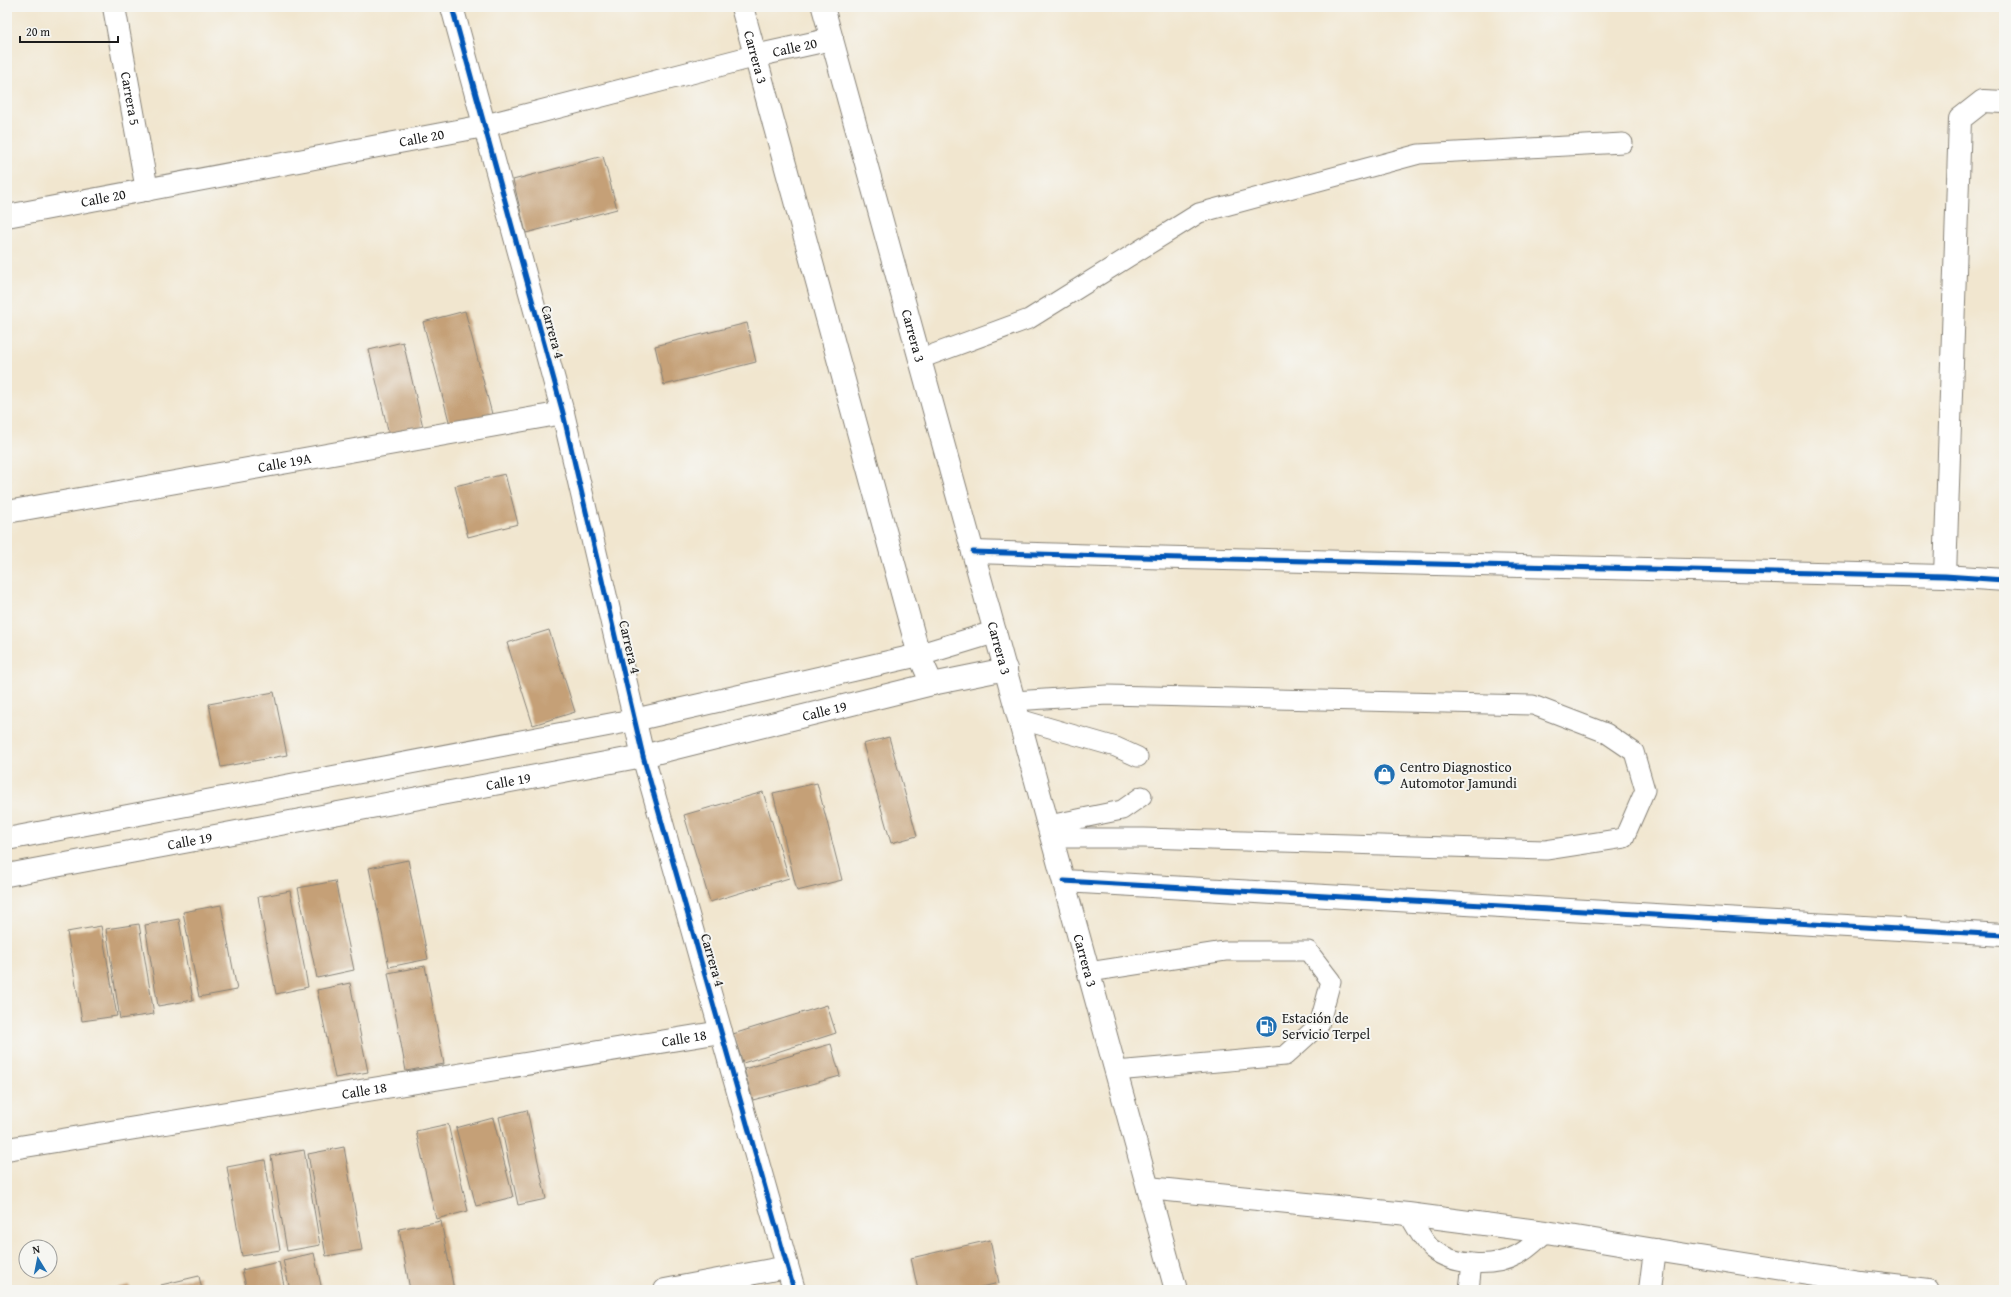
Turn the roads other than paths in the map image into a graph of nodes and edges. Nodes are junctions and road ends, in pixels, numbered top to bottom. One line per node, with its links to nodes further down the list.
1 (114, 7): 10 (main road, Carrera 5)
2 (452, 7): 8 (main road, Carrera 4)
3 (742, 7): 6 (main road, Carrera 3)
4 (823, 7): 5 (main road, Carrera 3)
5 (832, 39): 6 (main road, Calle 20); 12 (main road, Carrera 3)
6 (755, 56): 8 (main road, Calle 20); 19 (main road, Carrera 3)
7 (2004, 102): 16 (main road)
8 (484, 126): 10 (main road, Calle 20); 13 (main road, Carrera 4)
9 (1623, 143): 12 (lane)
10 (147, 190): 11 (main road, Calle 20)
11 (7, 216)
12 (920, 359): 15 (main road, Carrera 3)
13 (563, 413): 14 (main road, Calle 19A); 23 (main road, Carrera 4)
14 (7, 512)
15 (973, 552): 16 (main road); 18 (main road, Carrera 3)
16 (1945, 576): 17 (main road)
17 (2004, 580)
18 (995, 632): 19 (main road); 20 (main road, Carrera 3)
19 (919, 655): 21 (main road, Carrera 3); 23 (main road)
20 (1006, 669): 21 (main road, Calle 19); 22 (main road, Carrera 3)
21 (932, 684): 24 (main road, Calle 19)
22 (1017, 710): 25 (lane); 27 (main road, Carrera 3); 27 (lane)
23 (634, 720): 24 (main road, Carrera 4); 28 (main road)
24 (643, 756): 29 (main road, Calle 19); 33 (main road, Carrera 4)
25 (1138, 757)
26 (1142, 796): 27 (lane)
27 (1050, 832): 30 (main road, Carrera 3)
28 (7, 839)
29 (7, 875)
30 (1064, 880): 31 (main road); 32 (main road, Carrera 3)
31 (2004, 935)
32 (1089, 972): 34 (main road, Carrera 3); 34 (lane)
33 (721, 1032): 35 (main road, Calle 18); 41 (main road, Carrera 4)
34 (1116, 1071): 36 (main road, Carrera 3)
35 (7, 1149)
36 (1148, 1188): 37 (main road); 45 (main road, Carrera 3)
37 (1408, 1214): 38 (main road); 40 (lane)
38 (1546, 1232): 39 (main road); 40 (lane)
39 (1655, 1250): 42 (main road); 47 (main road)
40 (1472, 1262): 46 (lane)
41 (787, 1266): 43 (main road); 44 (main road, Carrera 4)
42 (1860, 1286): 48 (main road)
43 (666, 1290)
44 (794, 1290)
45 (1176, 1290)
46 (1469, 1290)
47 (1650, 1290)
48 (1928, 1290)

